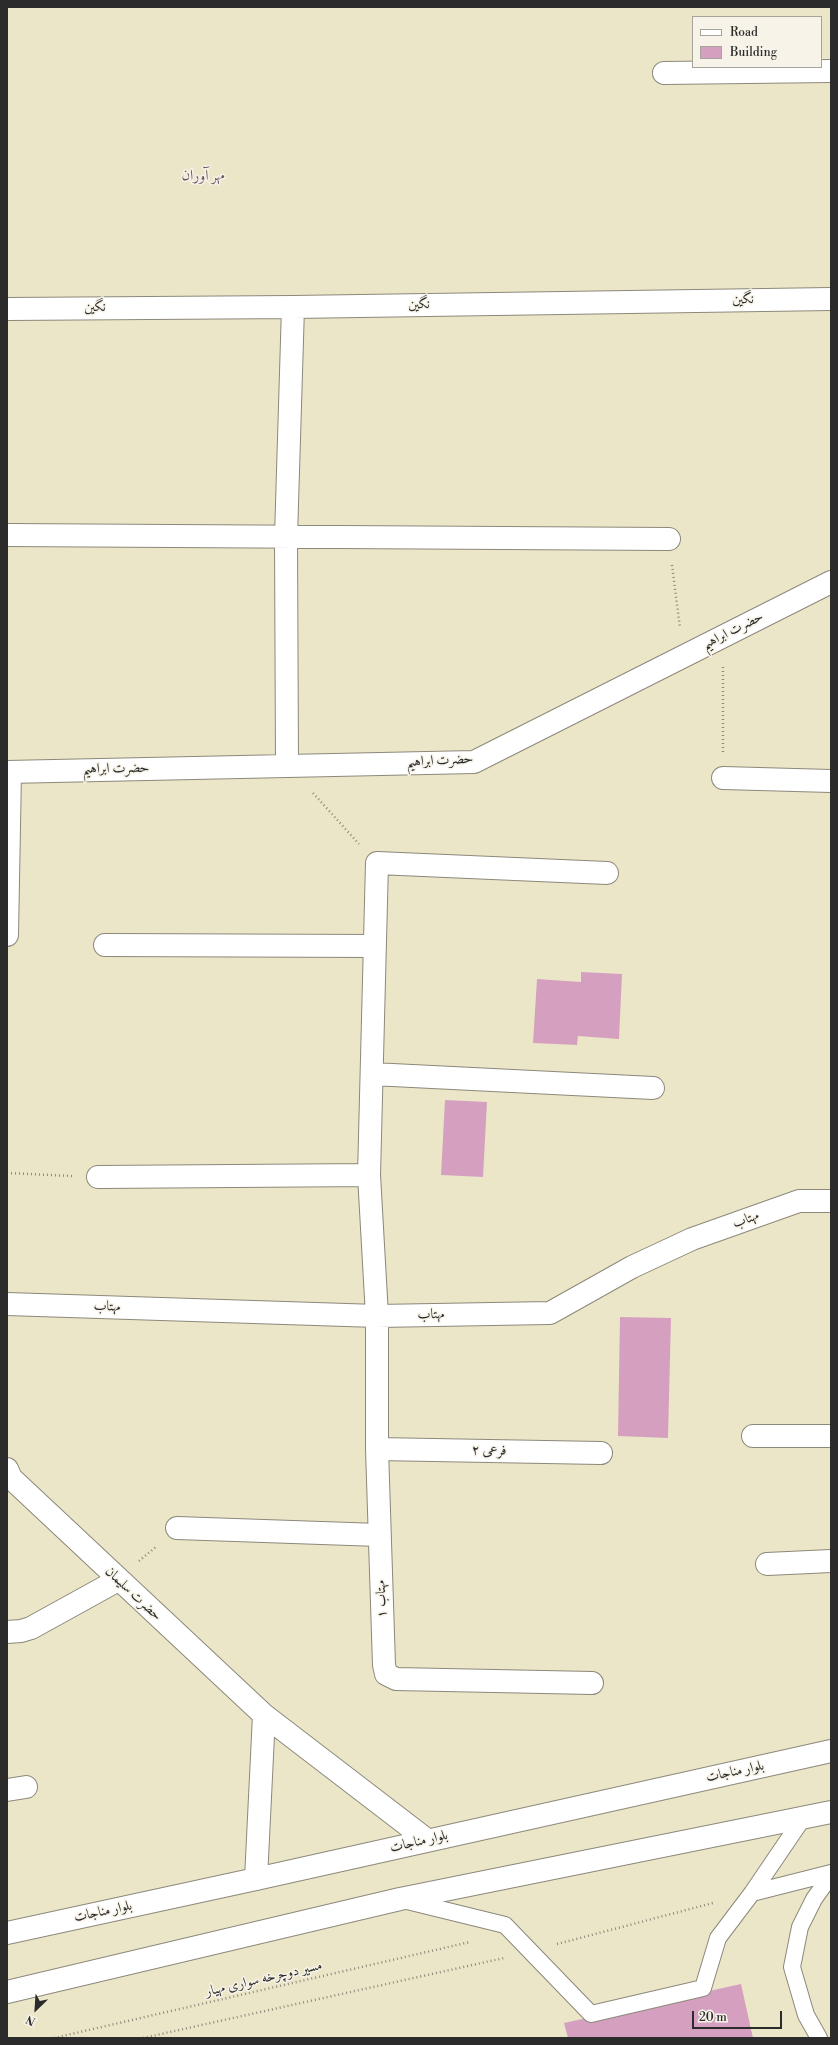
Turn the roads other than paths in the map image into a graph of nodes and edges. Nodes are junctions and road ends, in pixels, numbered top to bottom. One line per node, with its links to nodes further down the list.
1 (831, 71): 2 (street)
2 (664, 74)
3 (831, 299): 4 (street, نگین)
4 (293, 307): 5 (street, نگین); 7 (street)
5 (7, 309)
6 (7, 535): 7 (street)
7 (286, 537): 8 (street); 10 (street)
8 (669, 539)
9 (831, 582): 10 (street, حضرت ابراهیم)
10 (288, 765): 11 (street, حضرت ابراهیم)
11 (8, 772): 15 (street)
12 (723, 778): 13 (street)
13 (831, 781)
14 (607, 873): 17 (street, مهتاب ۱)
15 (7, 935)
16 (105, 945): 17 (street)
17 (374, 946): 18 (street, مهتاب ۱)
18 (372, 1074): 19 (street); 20 (street, مهتاب ۱)
19 (653, 1088)
20 (369, 1175): 21 (street); 24 (street, مهتاب ۱)
21 (98, 1177)
22 (831, 1201): 24 (street, مهتاب)
23 (7, 1304): 24 (street, مهتاب)
24 (377, 1316): 27 (street, مهتاب ۱)
25 (753, 1436): 26 (street)
26 (831, 1436)
27 (377, 1449): 28 (street, فرعی ۲); 31 (street, مهتاب ۱)
28 (601, 1453)
29 (7, 1469): 34 (street, حضرت سلیمان)
30 (177, 1528): 31 (street)
31 (380, 1535): 36 (street, مهتاب ۱)
32 (831, 1561): 33 (street)
33 (767, 1564)
34 (118, 1580): 35 (street); 37 (street, حضرت سلیمان)
35 (7, 1632)
36 (592, 1682)
37 (264, 1715): 41 (street, حضرت سلیمان); 43 (street)
38 (831, 1751): 41 (street, بلوار مناجات)
39 (831, 1812): 40 (street)
40 (803, 1818): 44 (lane); 45 (street)
41 (427, 1840): 43 (street, بلوار مناجات)
42 (831, 1874): 44 (lane); 48 (lane)
43 (256, 1879): 46 (street, بلوار مناجات)
44 (752, 1893): 45 (lane)
45 (400, 1899): 47 (street)
46 (7, 1933)
47 (7, 1992)
48 (819, 2038)

